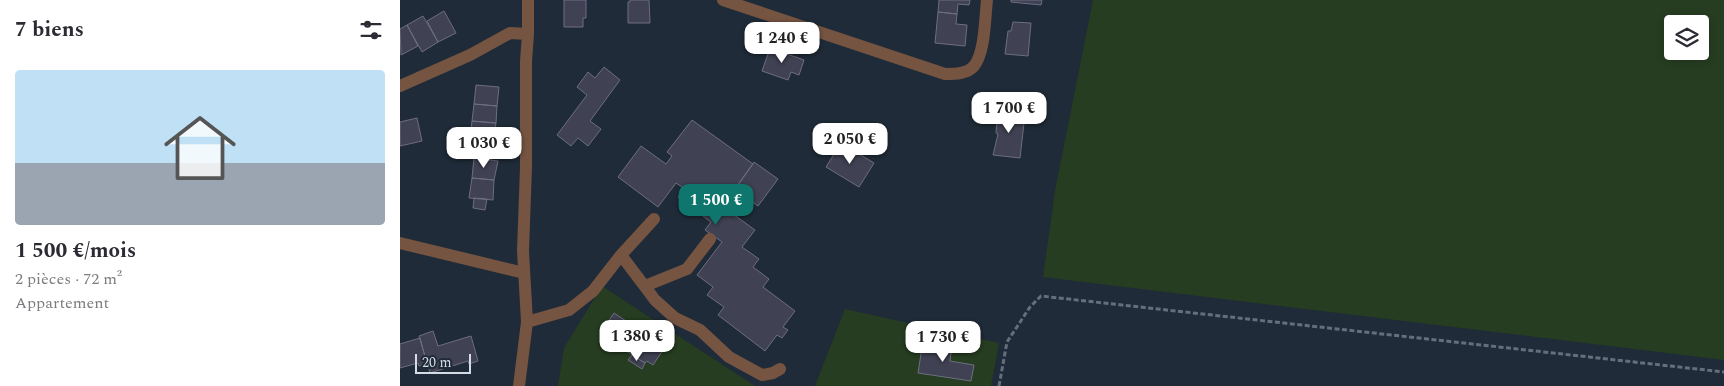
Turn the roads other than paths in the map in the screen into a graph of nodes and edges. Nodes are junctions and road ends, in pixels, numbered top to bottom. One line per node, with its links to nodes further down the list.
1 (528, 0): 4 (street)
2 (723, 0): 3 (street)
3 (986, 0)
4 (528, 34): 5 (street); 10 (street)
5 (400, 86)
6 (654, 219): 9 (street)
7 (710, 239): 11 (street)
8 (400, 243): 10 (street)
9 (621, 255): 11 (street); 12 (street)
10 (524, 273): 12 (street)
11 (645, 286): 13 (street)
12 (528, 322): 14 (street)
13 (780, 369)
14 (520, 386)

